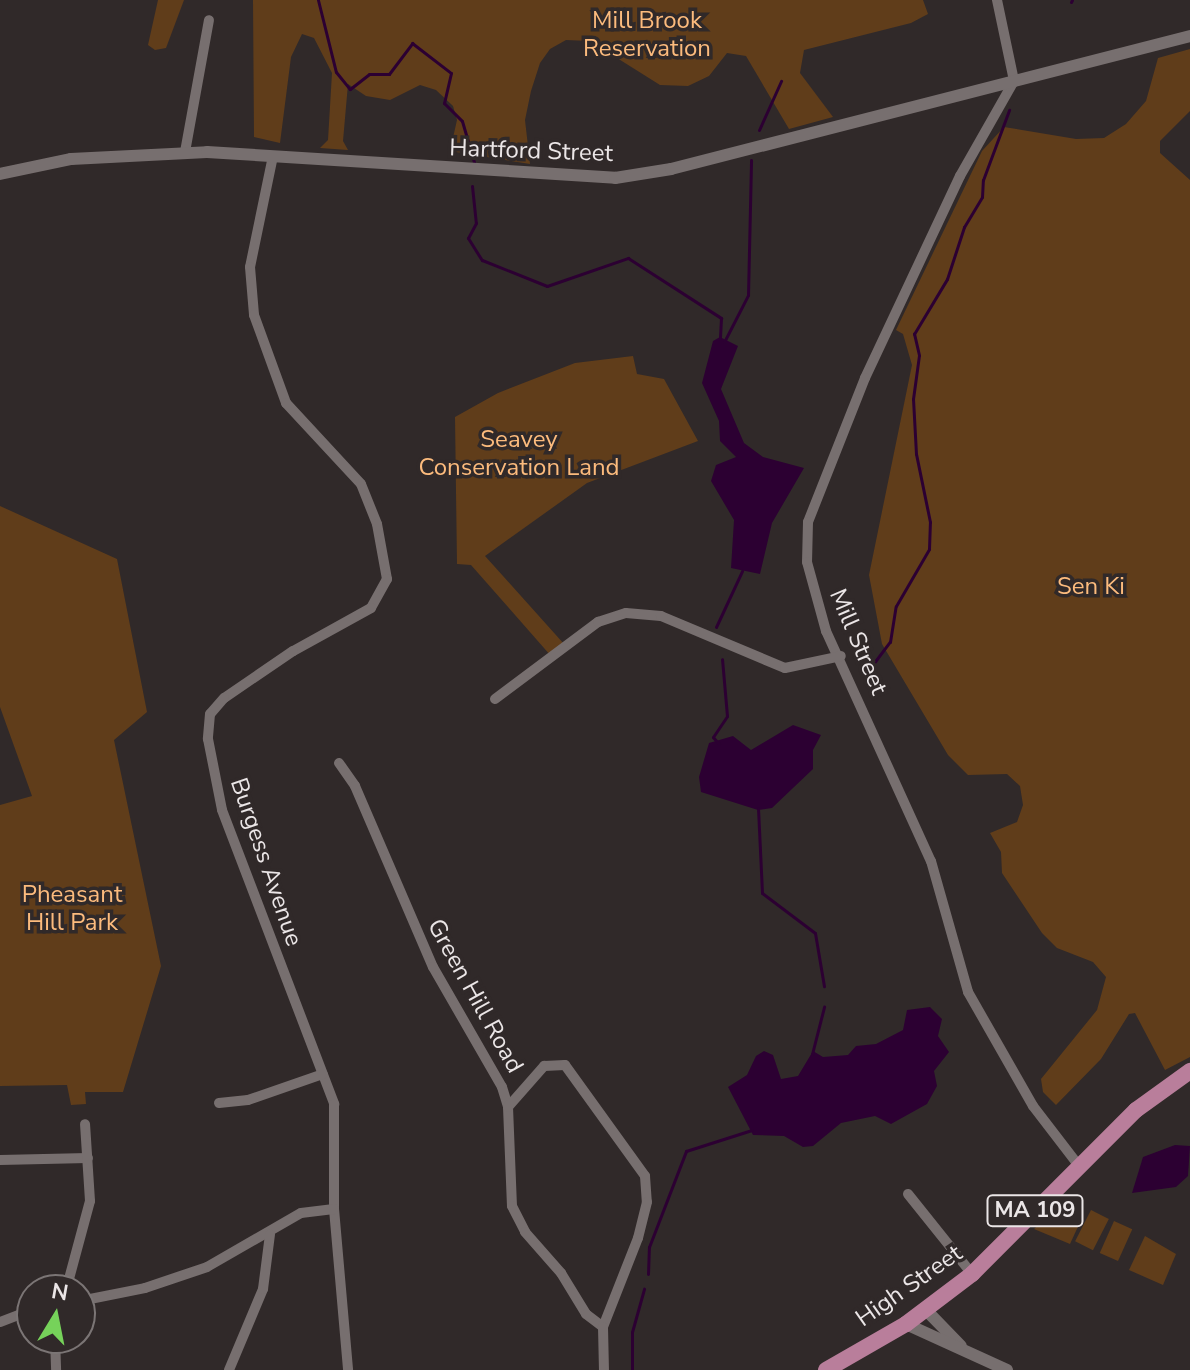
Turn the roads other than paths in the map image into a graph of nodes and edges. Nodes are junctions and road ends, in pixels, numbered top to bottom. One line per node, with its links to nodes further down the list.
1 (997, 0): 4 (street)
2 (209, 20): 5 (street)
3 (1190, 36): 4 (street, Hartford Street)
4 (1014, 81): 6 (street, Hartford Street); 8 (street, Mill Street)
5 (185, 152): 6 (street, Hartford Street); 7 (street, Hartford Street)
6 (273, 156): 12 (street, Burgess Avenue)
7 (0, 174)
8 (841, 656): 9 (street); 18 (street, Mill Street)
9 (495, 699)
10 (339, 763): 14 (street, Green Hill Road)
11 (1190, 1071): 18 (main road, High Street / MA 109)
12 (323, 1074): 13 (street); 20 (street, Burgess Avenue)
13 (219, 1103)
14 (508, 1107): 27 (street, Green Hill Road); 27 (street)
15 (85, 1124): 16 (street)
16 (88, 1158): 17 (street); 22 (street)
17 (0, 1160)
18 (1079, 1166): 23 (main road, High Street / MA 109)
19 (908, 1194): 23 (street)
20 (334, 1209): 21 (street); 30 (street, Burgess Avenue)
21 (270, 1234): 24 (street); 29 (street)
22 (70, 1274)
23 (972, 1274): 25 (main road, High Street / MA 109)
24 (96, 1298)
25 (926, 1310): 26 (main road, High Street / MA 109); 28 (street)
26 (906, 1324): 28 (street); 32 (main road, High Street / MA 109)
27 (603, 1327): 31 (street)
28 (966, 1351): 33 (street)
29 (229, 1370)
30 (348, 1370)
31 (604, 1370)
32 (826, 1370)
33 (1007, 1370)

